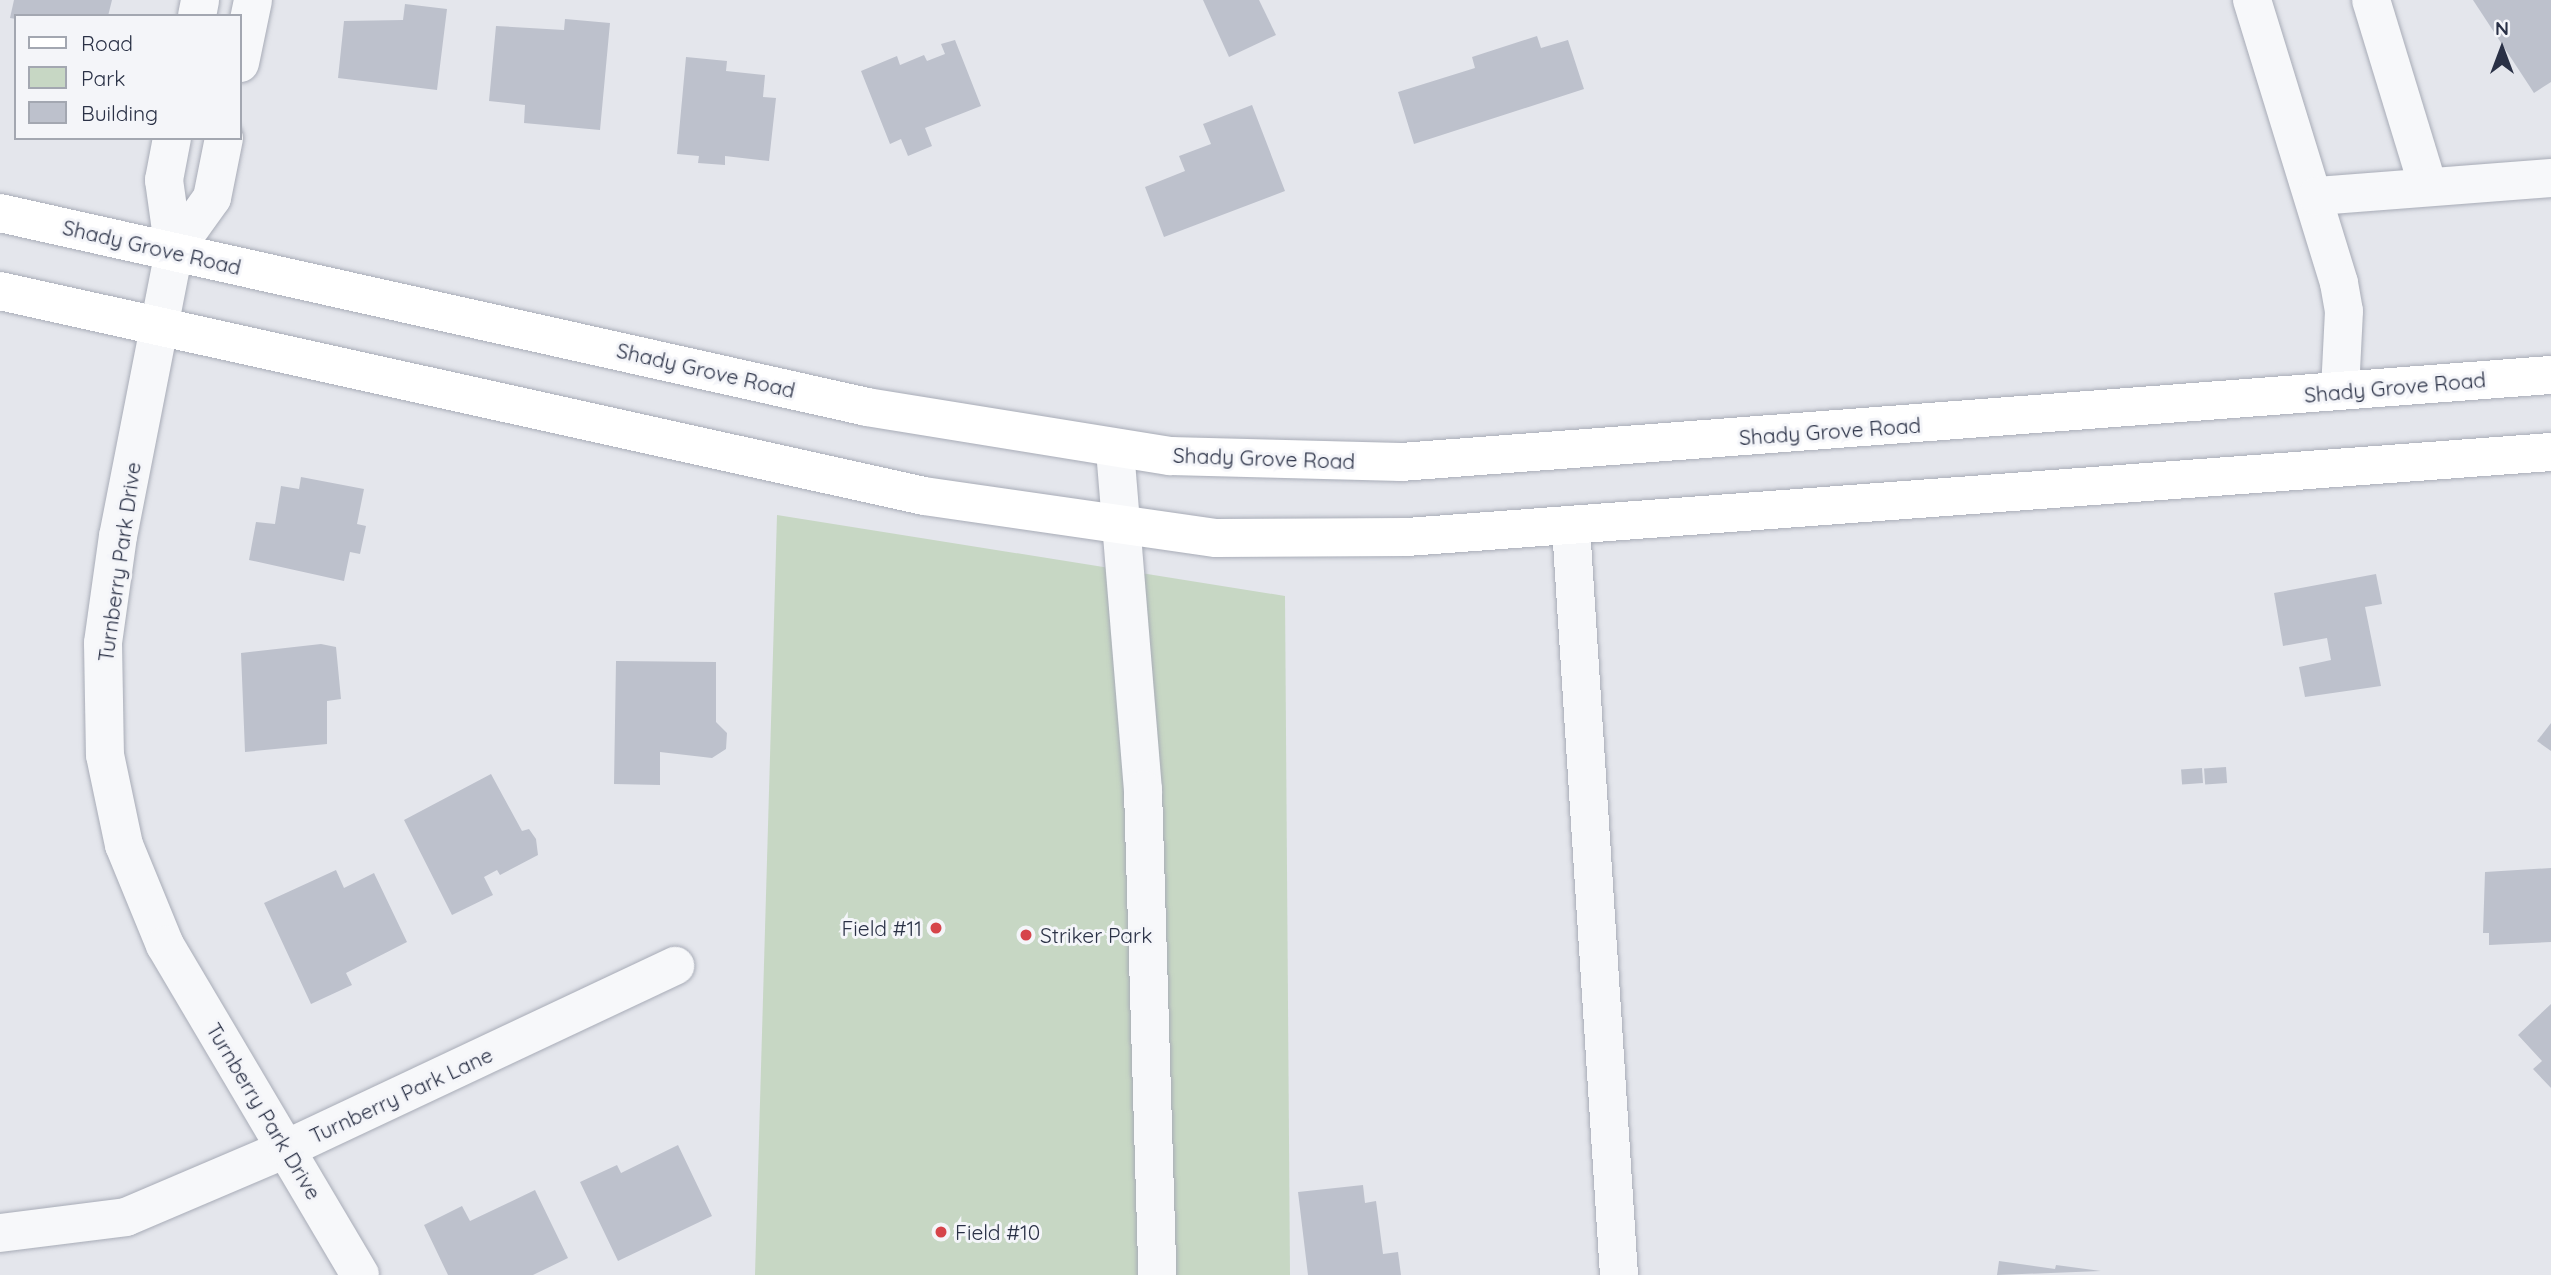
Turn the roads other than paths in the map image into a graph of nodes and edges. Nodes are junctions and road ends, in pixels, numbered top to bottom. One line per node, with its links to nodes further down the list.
1 (253, 0): 4 (street)
2 (2252, 0): 9 (street)
3 (2371, 0): 8 (street)
4 (242, 53)
5 (172, 140): 11 (street, Turnberry Park Drive)
6 (224, 140): 11 (street, Turnberry Park Drive)
7 (2551, 177): 8 (street)
8 (2428, 187): 9 (street)
9 (2317, 197): 15 (street)
10 (0, 213): 11 (main road, Shady Grove Road)
11 (174, 251): 13 (street, Turnberry Park Drive); 16 (main road, Shady Grove Road)
12 (0, 291): 13 (main road)
13 (158, 326): 18 (main road); 21 (street, Turnberry Park Drive)
14 (2551, 375): 15 (main road, Shady Grove Road)
15 (2340, 391): 16 (main road, Shady Grove Road)
16 (1115, 450): 18 (street)
17 (2551, 452): 19 (main road)
18 (1120, 527): 19 (main road); 24 (street)
19 (1570, 527): 25 (street)
20 (675, 966): 21 (street, Turnberry Park Lane)
21 (288, 1148): 22 (street, Turnberry Park Lane); 23 (street, Turnberry Park Drive)
22 (0, 1233)
23 (360, 1275)
24 (1157, 1275)
25 (1619, 1275)

